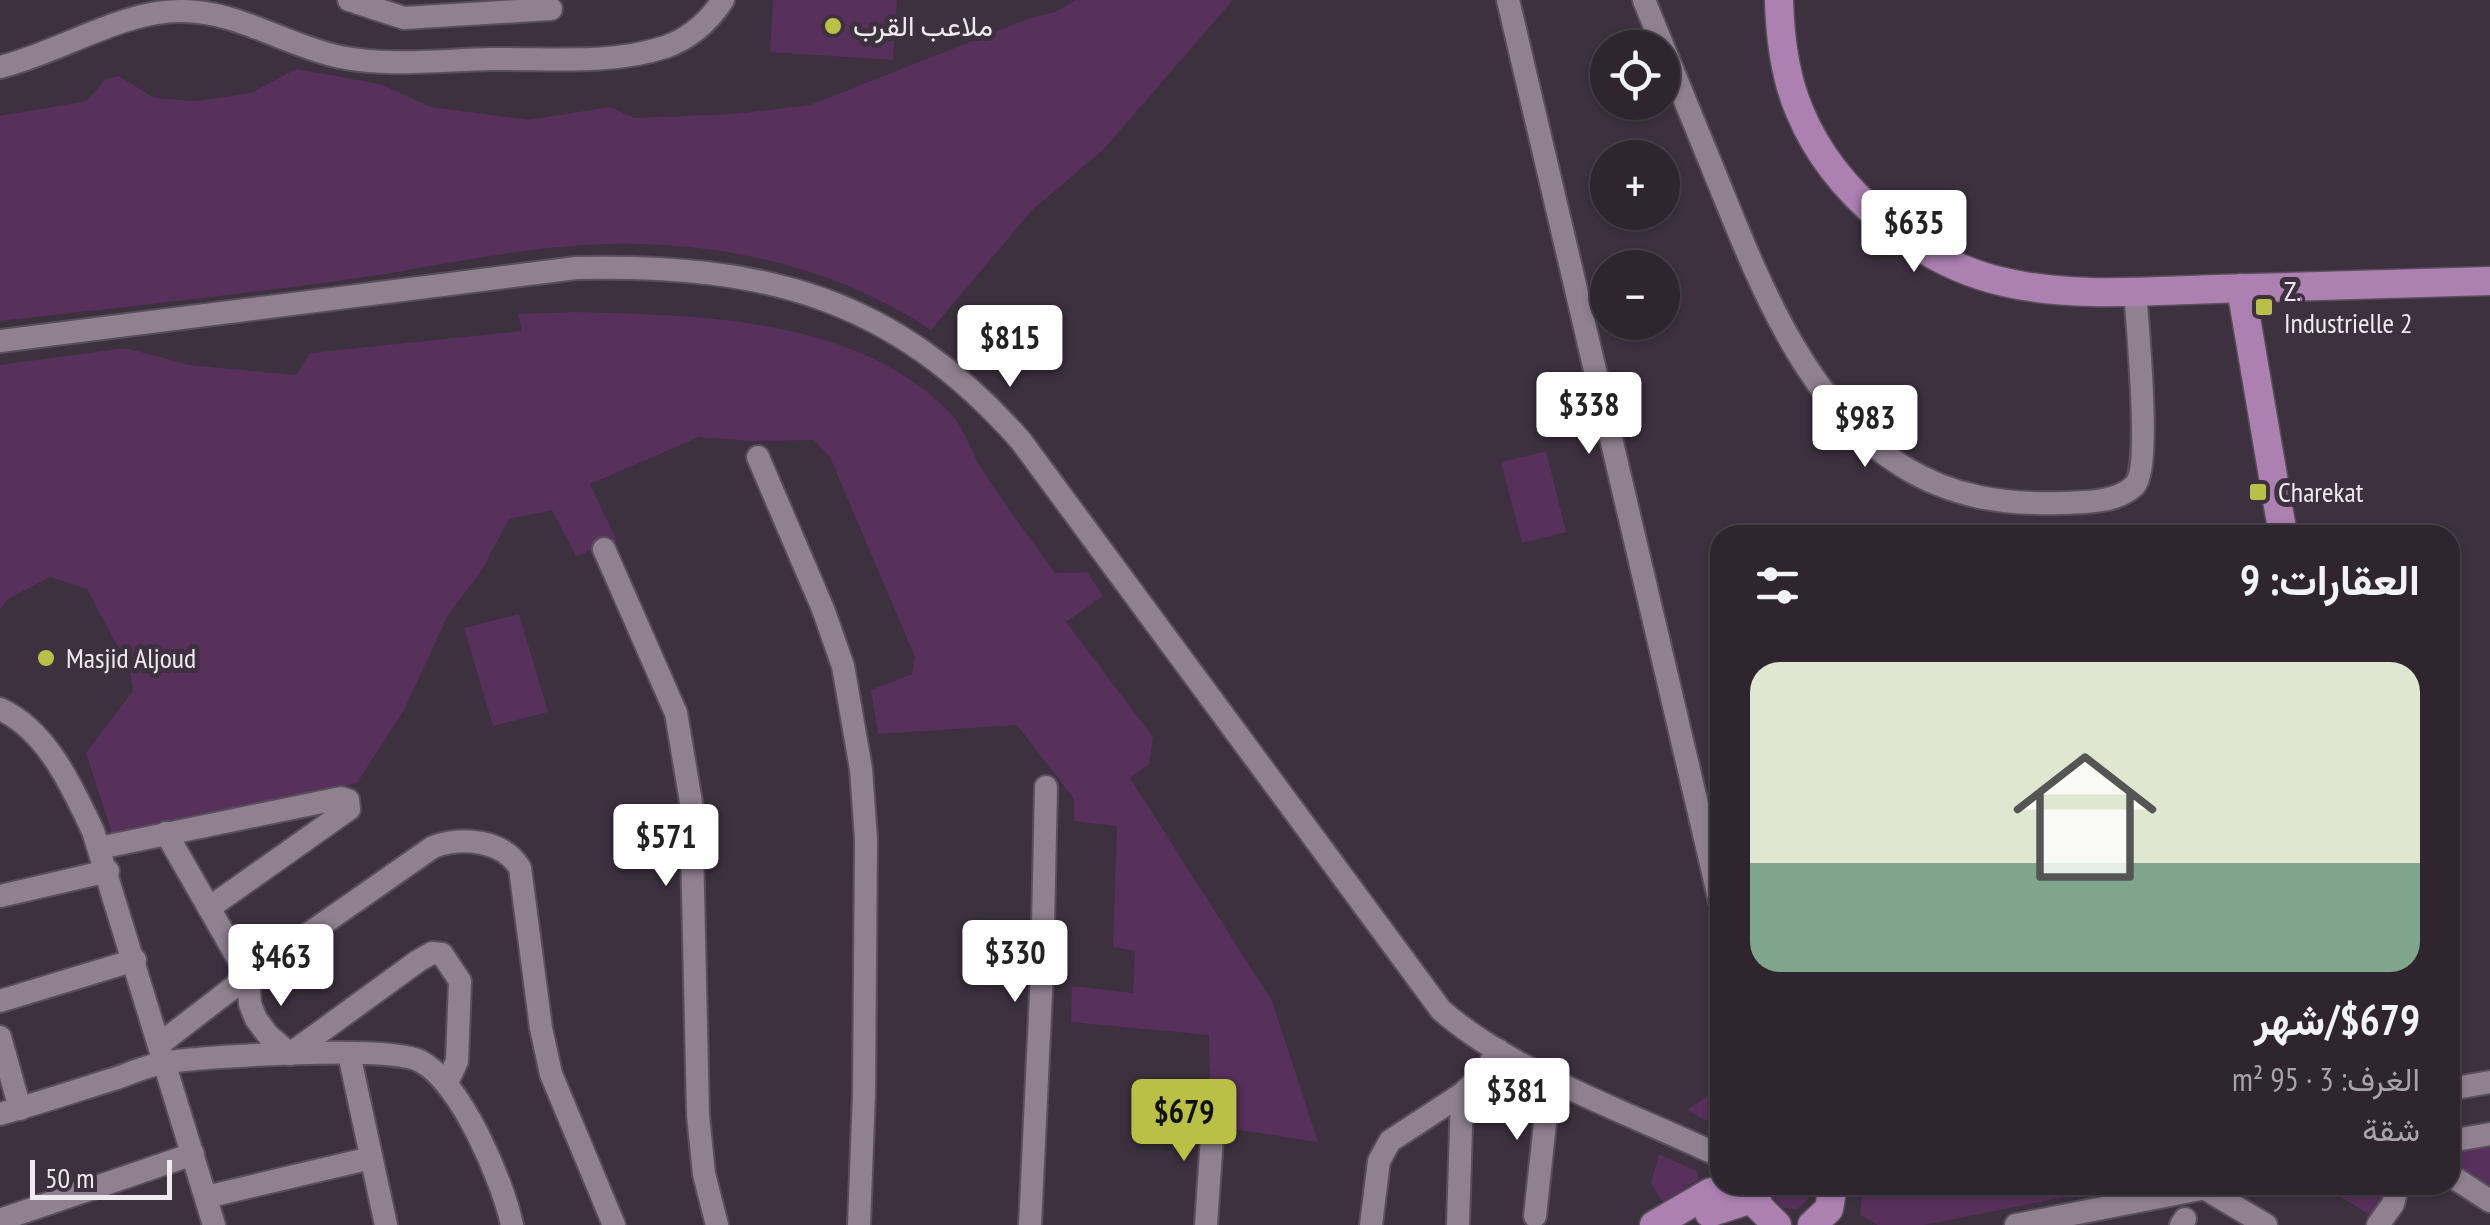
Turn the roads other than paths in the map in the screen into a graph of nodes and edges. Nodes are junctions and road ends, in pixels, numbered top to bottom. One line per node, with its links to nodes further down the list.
1 (349, 0): 6 (street)
2 (722, 0): 8 (street)
3 (1508, 0): 20 (street)
4 (1644, 0): 11 (street)
5 (1779, 0): 11 (main road)
6 (493, 4): 7 (street)
7 (551, 9)
8 (0, 67)
9 (2490, 281): 10 (main road)
10 (2241, 288): 11 (main road); 14 (main road)
11 (2135, 291)
12 (0, 341): 28 (street)
13 (758, 457): 62 (street)
14 (2281, 525)
15 (604, 549): 61 (street)
16 (0, 708): 19 (street)
17 (1046, 787): 63 (street)
18 (166, 833): 19 (street); 23 (street); 23 (street)
19 (99, 848): 21 (street)
20 (1710, 859)
21 (108, 871): 22 (street); 24 (street)
22 (0, 896)
23 (209, 908): 25 (street)
24 (136, 960): 26 (street); 29 (street)
25 (248, 976): 29 (street); 30 (street); 60 (street)
26 (0, 1001)
27 (0, 1037): 38 (street)
28 (1498, 1050): 32 (street); 36 (street)
29 (163, 1053): 30 (street); 38 (street); 42 (street)
30 (290, 1054): 31 (street); 34 (street)
31 (349, 1054): 34 (street); 43 (street)
32 (1550, 1077): 41 (street); 54 (street)
33 (2490, 1082): 35 (street)
34 (447, 1083): 59 (street)
35 (2460, 1087)
36 (1462, 1094): 65 (street); 66 (street)
37 (1214, 1108): 64 (street)
38 (10, 1111)
39 (2490, 1134): 40 (street)
40 (2460, 1139)
41 (1710, 1151)
42 (193, 1154): 52 (street); 55 (street)
43 (371, 1158): 52 (street); 58 (street)
44 (2460, 1182): 53 (street)
45 (1710, 1193): 67 (main road)
46 (1740, 1195): 68 (main road)
47 (1752, 1195): 69 (main road)
48 (1832, 1195): 56 (main road)
49 (2171, 1195): 70 (street)
50 (2223, 1195): 71 (street)
51 (2395, 1195): 72 (street)
52 (206, 1198): 57 (street)
53 (2490, 1201)
54 (1536, 1216)
55 (0, 1220)
56 (1824, 1222)
57 (214, 1225)
58 (386, 1225)
59 (512, 1225)
60 (614, 1225)
61 (716, 1225)
62 (859, 1225)
63 (1030, 1225)
64 (1206, 1225)
65 (1371, 1225)
66 (1458, 1225)
67 (1654, 1225)
68 (1686, 1225)
69 (1776, 1225)
70 (2016, 1225)
71 (2266, 1225)
72 (2378, 1225)

